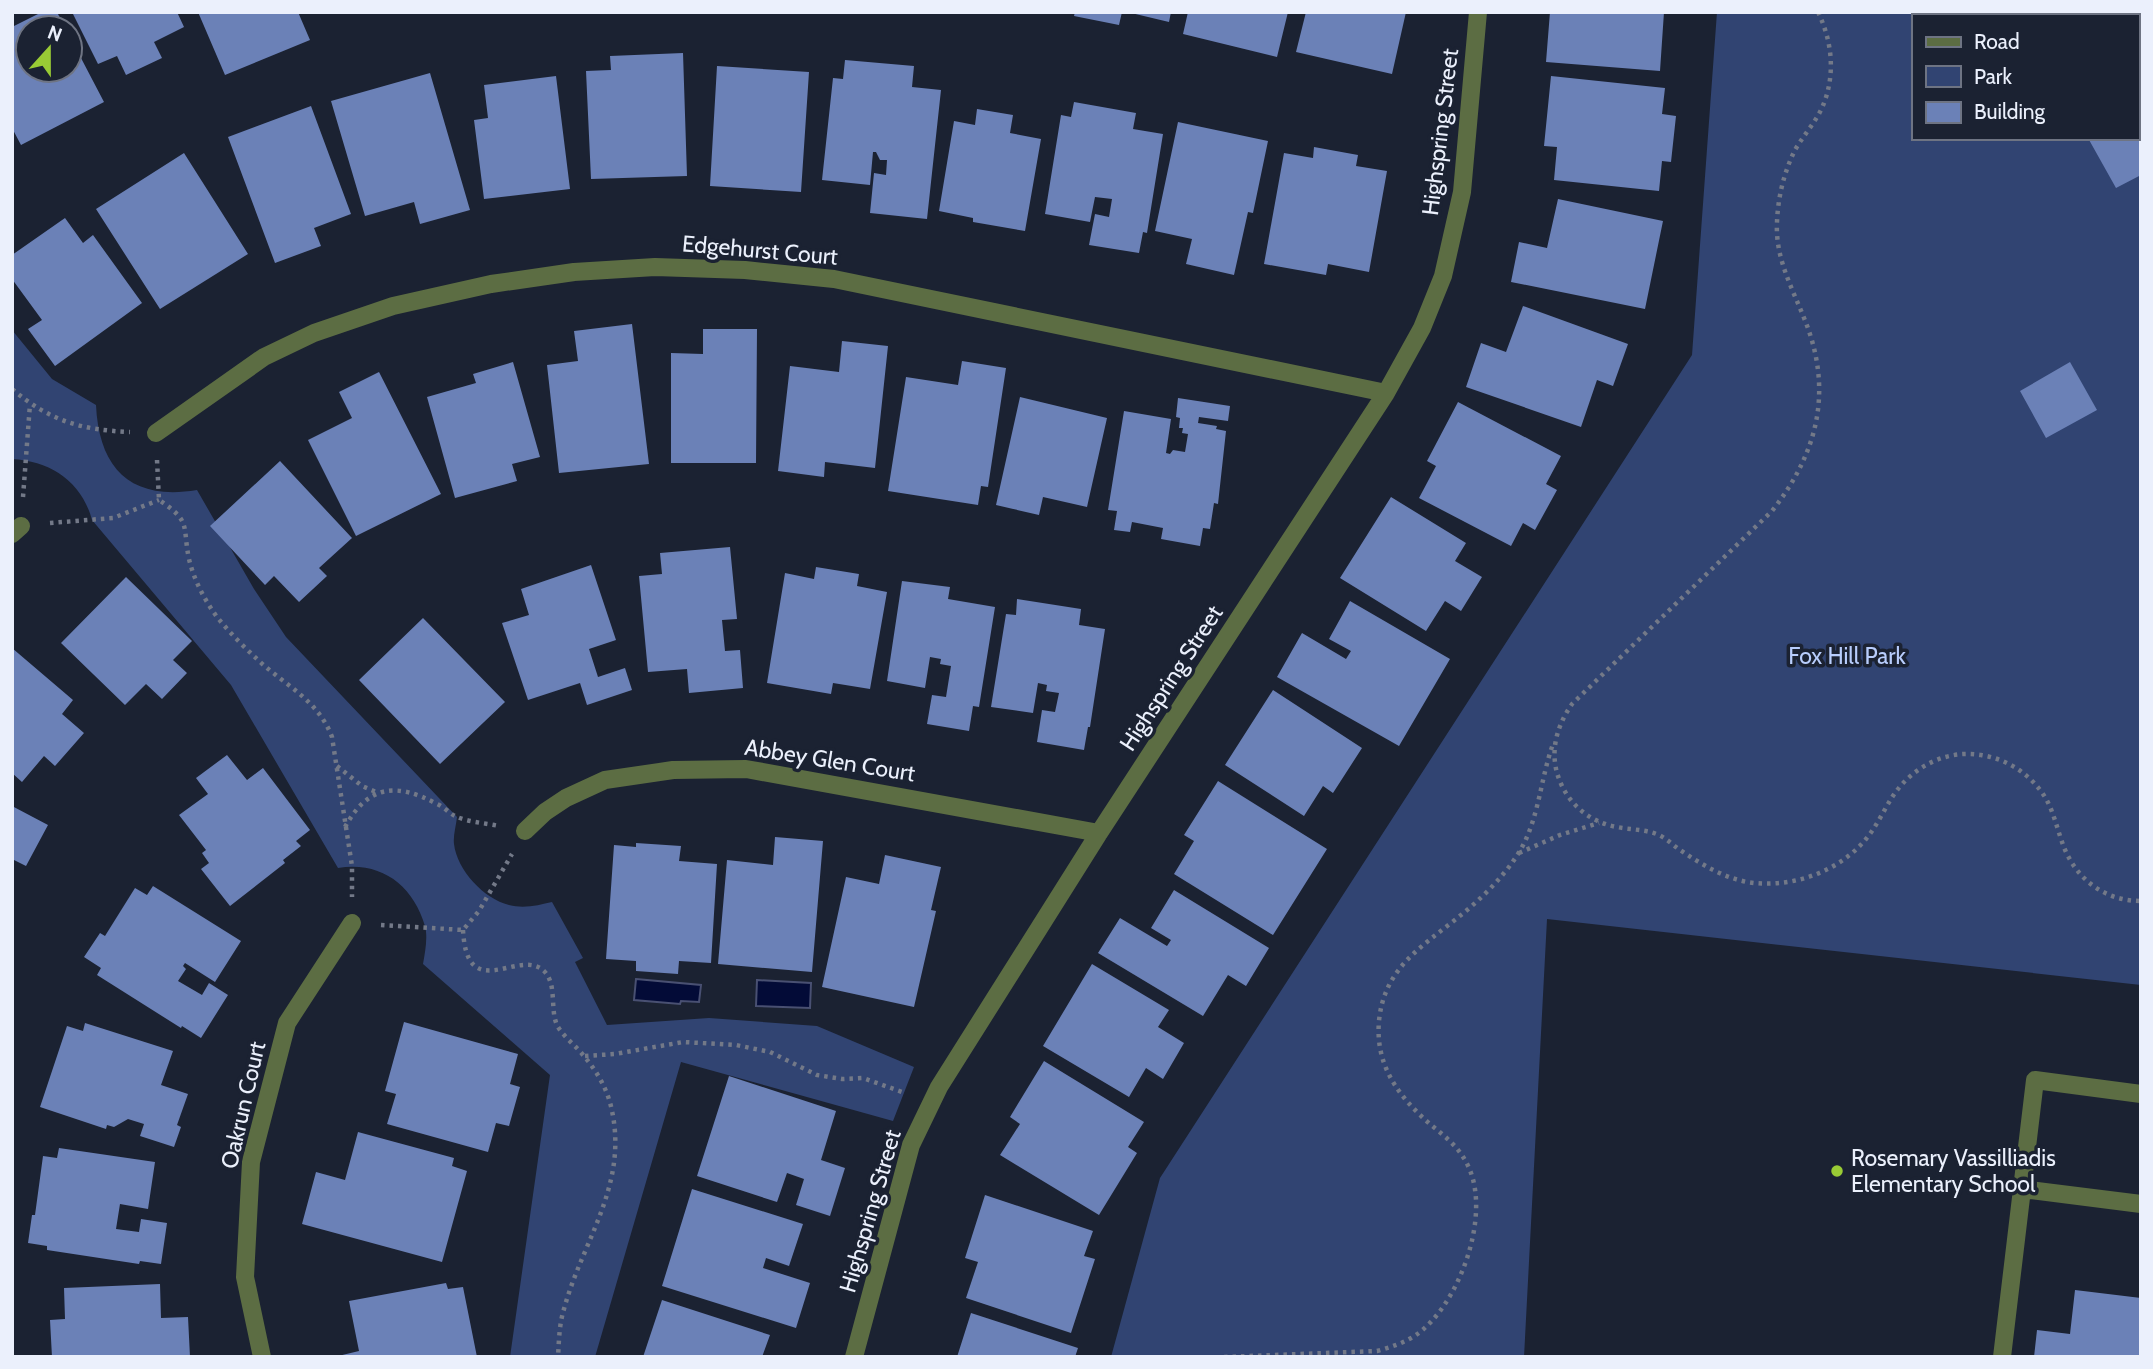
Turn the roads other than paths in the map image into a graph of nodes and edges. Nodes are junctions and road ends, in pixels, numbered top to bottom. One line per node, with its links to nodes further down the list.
1 (1478, 12): 2 (street, Highspring Street)
2 (1386, 393): 3 (street, Edgehurst Court); 5 (street, Highspring Street)
3 (156, 433)
4 (525, 831): 5 (street, Abbey Glen Court)
5 (1099, 834): 11 (street, Highspring Street)
6 (352, 923): 10 (street, Oakrun Court)
7 (2141, 1094): 8 (street)
8 (2022, 1189): 9 (street); 12 (street)
9 (2141, 1204)
10 (262, 1357)
11 (854, 1357)
12 (2003, 1357)

